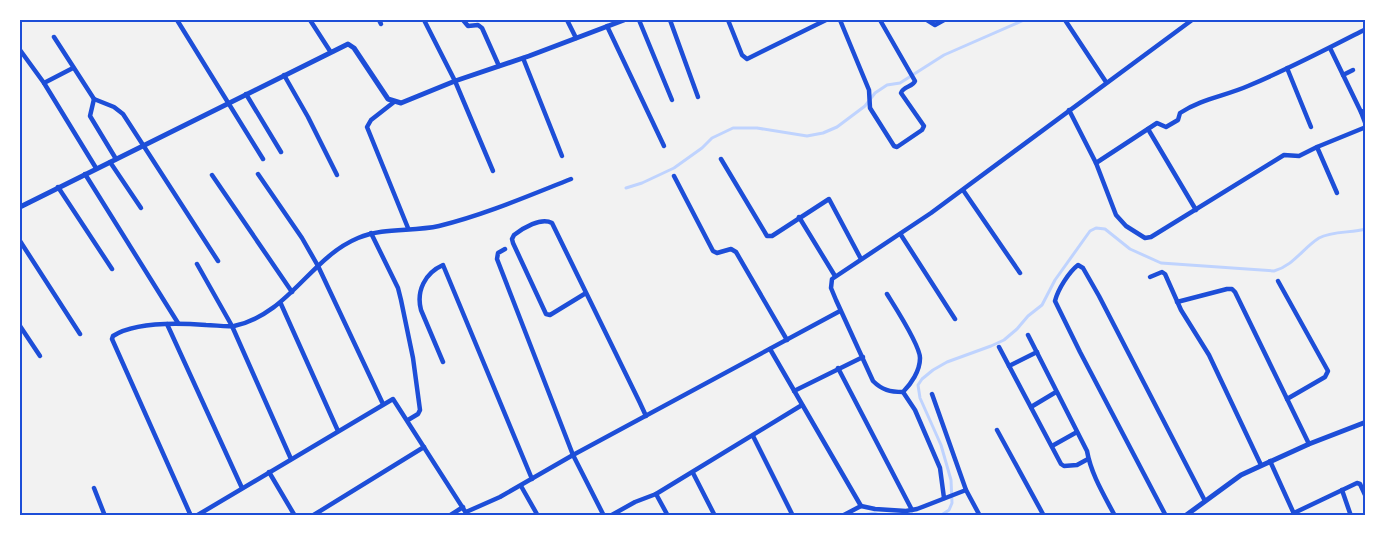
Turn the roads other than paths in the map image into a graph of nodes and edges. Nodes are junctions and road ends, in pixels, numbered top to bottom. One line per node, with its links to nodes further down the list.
1 (177, 20): 38 (street)
2 (310, 20): 23 (street)
3 (424, 20): 31 (street)
4 (463, 20): 25 (street)
5 (567, 20): 20 (street)
6 (624, 20): 17 (street)
7 (639, 20): 37 (street)
8 (670, 20): 35 (street)
9 (728, 20): 10 (street)
10 (826, 20)
11 (840, 20): 12 (street)
12 (880, 20)
13 (927, 20): 14 (street)
14 (944, 20)
15 (1065, 20): 32 (street)
16 (1192, 20): 32 (street)
17 (606, 26): 20 (street); 46 (street)
18 (1365, 29): 21 (street)
19 (54, 38): 26 (street)
20 (576, 38): 24 (street)
21 (1330, 48): 27 (street); 30 (street)
22 (20, 50): 33 (street)
23 (330, 51): 29 (street); 39 (street)
24 (523, 58): 25 (street); 49 (street)
25 (499, 66): 31 (street)
26 (73, 68): 33 (street); 36 (street)
27 (1287, 68): 43 (street); 44 (street)
28 (1353, 70): 30 (street)
29 (284, 75): 34 (street); 59 (street)
30 (1343, 75): 41 (street)
31 (455, 81): 39 (street); 55 (street)
32 (1106, 82): 40 (street)
33 (44, 83): 54 (street)
34 (246, 94): 38 (street); 48 (street)
35 (698, 98)
36 (94, 99): 45 (street); 52 (street)
37 (672, 100)
38 (228, 102): 45 (street); 50 (street)
39 (394, 102): 69 (street)
40 (1069, 110): 53 (street); 63 (street)
41 (1363, 111): 42 (street)
42 (1365, 126): 47 (street)
43 (1311, 127)
44 (1148, 129): 53 (street); 67 (street)
45 (143, 144): 52 (street); 75 (street)
46 (664, 146)
47 (1317, 147): 64 (street); 67 (street)
48 (281, 152)
49 (562, 156)
50 (263, 159)
51 (721, 159): 68 (street)
52 (113, 160): 54 (street); 66 (street)
53 (1096, 163): 67 (street)
54 (96, 168): 56 (street)
55 (493, 171)
56 (86, 174): 62 (street); 90 (street)
57 (258, 174): 77 (street)
58 (212, 175): 83 (street)
59 (337, 175)
60 (674, 176): 96 (street)
61 (571, 179): 69 (street)
62 (58, 187): 65 (street); 78 (street)
63 (963, 190): 71 (street); 79 (street)
64 (1337, 192)
65 (20, 207)
66 (141, 208)
67 (1196, 210)
68 (799, 217): 74 (street); 80 (street)
69 (408, 228): 70 (street)
70 (371, 233): 77 (street); 114 (street)
71 (901, 235): 74 (street); 89 (street)
72 (20, 241): 94 (street)
73 (505, 249): 123 (street)
74 (861, 259): 80 (street)
75 (218, 261)
76 (197, 264): 93 (street)
77 (318, 266): 83 (street); 110 (street)
78 (112, 269)
79 (1020, 273)
80 (835, 276): 88 (street)
81 (1150, 276): 86 (street)
82 (1278, 281): 109 (street)
83 (292, 292): 87 (street)
84 (586, 294): 84 (street); 113 (street)
85 (887, 294): 106 (street)
86 (1177, 302): 109 (street); 127 (street)
87 (280, 304): 93 (street); 117 (street)
88 (840, 311): 96 (street); 101 (street)
89 (955, 319)
90 (178, 323): 91 (street); 93 (street)
91 (167, 324): 133 (street); 147 (street)
92 (20, 326): 100 (street)
93 (232, 326): 124 (street)
94 (80, 334)
95 (1028, 335): 99 (street)
96 (787, 340): 98 (street)
97 (999, 347): 103 (street)
98 (770, 349): 105 (street); 113 (street)
99 (1037, 352): 103 (street); 107 (street)
100 (40, 356)
101 (863, 357): 104 (street); 106 (street)
102 (443, 362): 130 (street)
103 (1009, 366): 112 (street)
104 (838, 368): 105 (street); 142 (street)
105 (794, 391): 111 (street)
106 (903, 392): 138 (street)
107 (1056, 392): 112 (street); 118 (street)
108 (932, 394): 134 (street)
109 (1287, 399): 120 (street)
110 (383, 404): 114 (street); 117 (street)
111 (802, 405): 119 (street); 140 (street)
112 (1030, 407): 121 (street)
113 (646, 416): 123 (street)
114 (408, 420): 122 (street)
115 (1365, 422): 120 (street)
116 (998, 429): 160 (street)
117 (338, 431): 124 (street)
118 (1077, 432): 121 (street); 125 (street)
119 (753, 436): 129 (street); 157 (street)
120 (1309, 444): 126 (street)
121 (1052, 446): 125 (street)
122 (424, 447): 141 (street); 150 (street)
123 (573, 455): 130 (street); 153 (street)
124 (291, 459): 128 (street)
125 (1088, 459): 161 (street)
126 (1270, 461): 127 (street); 145 (street)
127 (1261, 465): 139 (street)
128 (269, 472): 133 (street); 149 (street)
129 (693, 473): 136 (street); 156 (street)
130 (532, 479): 131 (street)
131 (521, 486): 143 (street); 152 (street)
132 (94, 488): 146 (street)
133 (242, 488): 148 (street)
134 (966, 490): 138 (street); 159 (street)
135 (1342, 490): 137 (street); 145 (street); 164 (street)
136 (656, 494): 154 (street); 155 (street)
137 (1365, 494)
138 (945, 498): 142 (street)
139 (1205, 501): 162 (street); 163 (street)
140 (861, 506): 144 (street); 158 (street)
141 (463, 507): 143 (street); 151 (street)
142 (912, 510): 144 (street)
143 (467, 514)
144 (904, 514)
145 (1294, 514)
146 (105, 516)
147 (191, 516)
148 (196, 516)
149 (295, 516)
150 (312, 516)
151 (449, 516)
152 (538, 516)
153 (604, 516)
154 (610, 516)
155 (668, 516)
156 (715, 516)
157 (793, 516)
158 (842, 516)
159 (980, 516)
160 (1044, 516)
161 (1115, 516)
162 (1166, 516)
163 (1185, 516)
164 (1351, 516)

